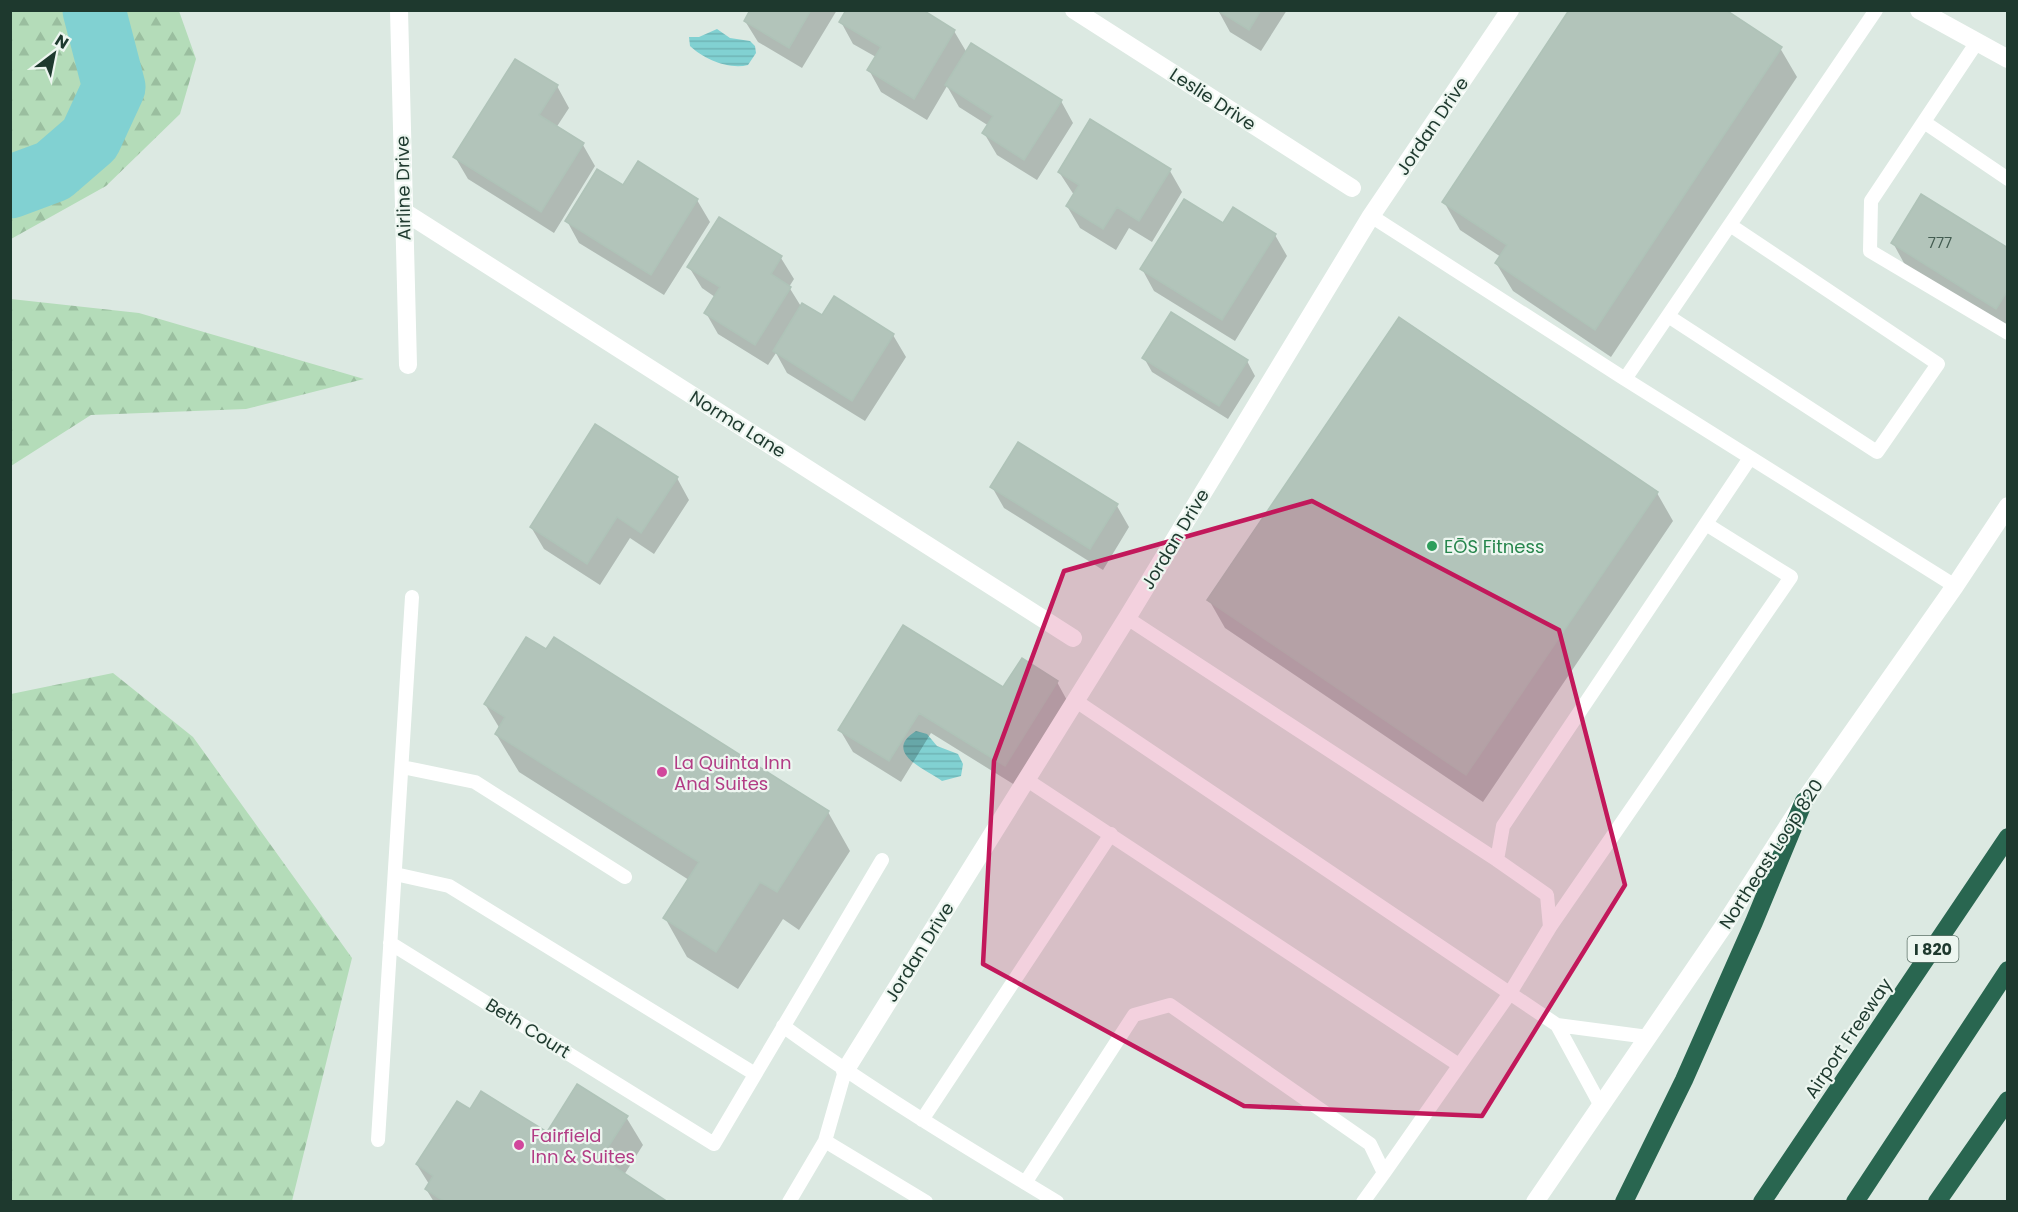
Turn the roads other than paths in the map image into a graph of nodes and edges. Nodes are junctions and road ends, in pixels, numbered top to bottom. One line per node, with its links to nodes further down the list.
1 (399, 10): 11 (street, Airline Drive)
2 (1074, 10): 10 (street, Leslie Drive)
3 (1510, 10): 12 (street, Jordan Drive)
4 (1876, 10): 13 (lane)
5 (1919, 10): 6 (street)
6 (1992, 50): 7 (street); 8 (lane)
7 (2007, 72)
8 (1924, 122): 9 (lane); 15 (lane)
9 (2007, 179)
10 (1352, 188)
11 (402, 211): 16 (street, Airline Drive); 24 (street, Norma Lane)
12 (1371, 216): 17 (lane); 23 (street, Jordan Drive)
13 (1730, 225): 14 (lane); 14 (lane)
14 (1668, 316): 17 (lane)
15 (2007, 333)
16 (408, 365)
17 (1624, 379): 18 (lane)
18 (1750, 458): 20 (lane); 21 (lane)
19 (2007, 506): 21 (street, Northeast Loop 820)
20 (1706, 524): 32 (lane); 35 (lane)
21 (1954, 586): 28 (street, Northeast Loop 820)
22 (412, 597): 26 (lane)
23 (1127, 618): 25 (street, Jordan Drive); 32 (lane)
24 (1073, 638)
25 (1076, 701): 27 (street, Jordan Drive); 38 (lane)
26 (402, 767): 33 (lane); 34 (lane)
27 (1027, 780): 29 (lane); 43 (street, Jordan Drive)
28 (1804, 801): 41 (street, Northeast Loop 820); 57 (highway)
29 (1111, 834): 42 (lane); 47 (lane)
30 (2007, 837): 58 (highway, Airport Freeway / I 820)
31 (882, 860): 40 (lane)
32 (1497, 860): 35 (lane)
33 (395, 874): 36 (lane); 44 (lane)
34 (625, 877)
35 (1550, 927): 38 (lane)
36 (390, 943): 44 (lane, Beth Court); 48 (lane)
37 (2007, 970): 59 (highway)
38 (1510, 993): 39 (lane); 42 (lane)
39 (1557, 1025): 41 (lane); 46 (lane)
40 (783, 1026): 43 (lane); 44 (lane)
41 (1648, 1037): 46 (street, Northeast Loop 820)
42 (1459, 1065): 50 (lane)
43 (845, 1071): 47 (lane); 49 (lane)
44 (755, 1074)
45 (2007, 1100): 60 (highway)
46 (1600, 1106): 56 (street, Northeast Loop 820)
47 (922, 1120): 51 (lane)
48 (378, 1140)
49 (825, 1141): 52 (lane); 53 (lane)
50 (1384, 1173): 51 (lane); 55 (lane)
51 (1025, 1183): 54 (lane)
52 (789, 1202)
53 (926, 1202)
54 (1057, 1202)
55 (1363, 1202)
56 (1535, 1202)
57 (1624, 1202)
58 (1762, 1202)
59 (1856, 1202)
60 (1937, 1202)

